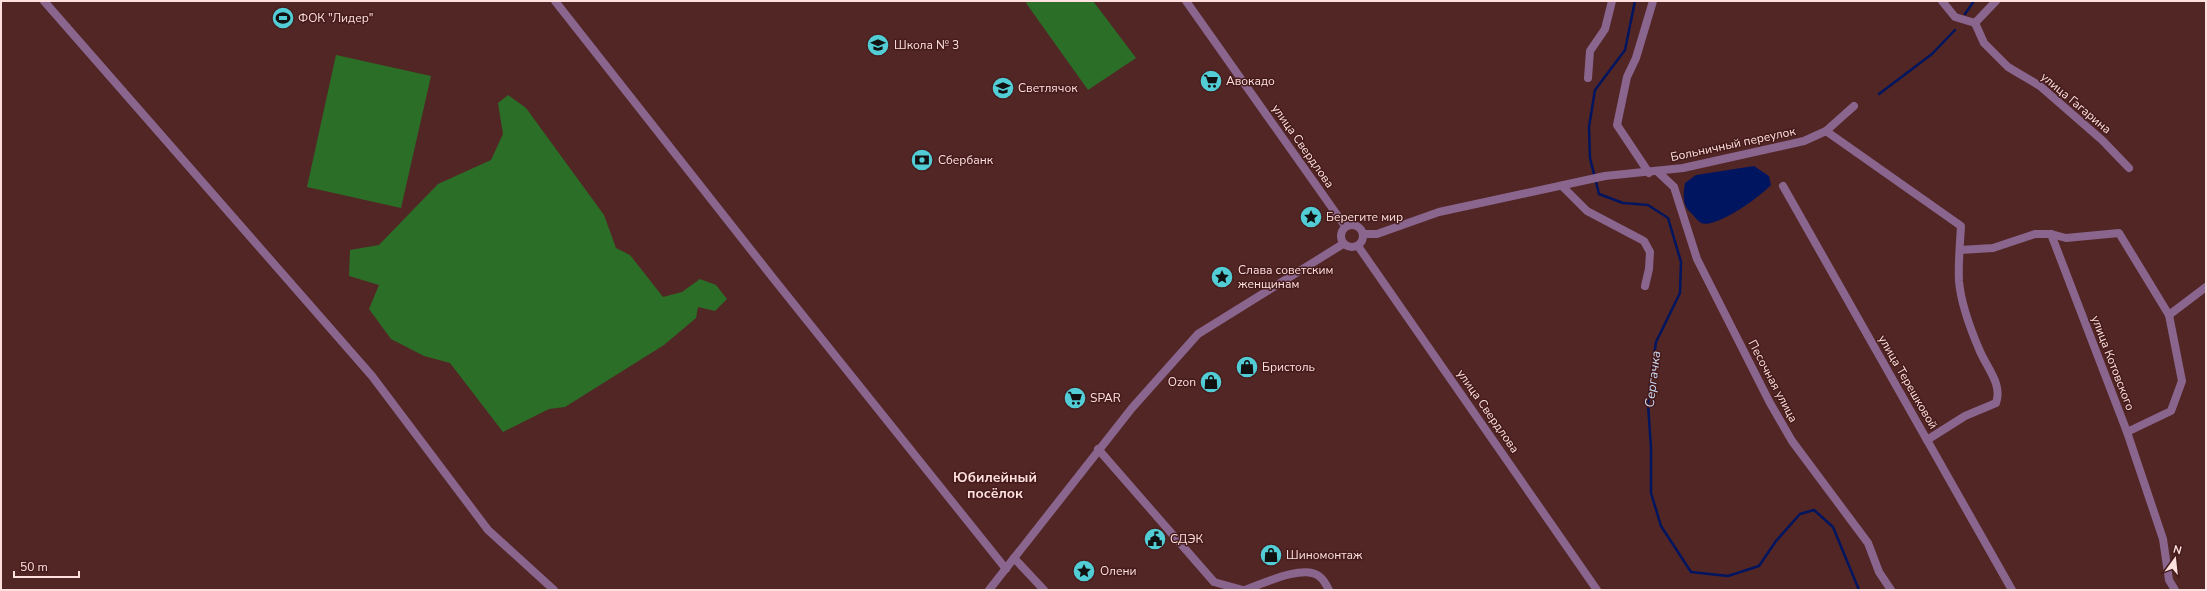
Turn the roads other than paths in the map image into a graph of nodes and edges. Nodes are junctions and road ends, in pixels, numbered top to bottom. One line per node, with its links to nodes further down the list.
1 (44, 1): 30 (street)
2 (555, 1): 29 (street)
3 (1186, 1): 16 (street, улица Свердлова)
4 (1612, 1): 9 (street)
5 (1653, 1): 13 (street, Песочная улица)
6 (1942, 1): 8 (street)
7 (1996, 1): 8 (street)
8 (1975, 23): 12 (street, улица Гагарина)
9 (1588, 78)
10 (1854, 106): 11 (street, Больничный переулок)
11 (1826, 131): 13 (street, Больничный переулок); 21 (street)
12 (2129, 168)
13 (1653, 172): 14 (street, Больничный переулок); 36 (street, Песочная улица)
14 (1562, 186): 17 (street, Больничный переулок); 22 (street)
15 (1783, 186): 26 (street, улица Терешковой)
16 (1345, 226): 17 (street); 19 (street)
17 (1363, 234): 20 (street)
18 (2051, 234): 21 (street); 24 (street); 25 (street, улица Котовского)
19 (1343, 244): 20 (street); 27 (street)
20 (1358, 246): 35 (street, улица Свердлова)
21 (1960, 250): 26 (street)
22 (1645, 286)
23 (2206, 287): 24 (street)
24 (2169, 314): 25 (street)
25 (2127, 432): 38 (street, улица Котовского)
26 (1927, 440): 37 (street, улица Терешковой)
27 (1098, 449): 28 (street); 33 (street)
28 (1014, 558): 29 (street); 32 (street)
29 (1006, 569): 31 (street)
30 (554, 590)
31 (989, 590)
32 (1044, 590)
33 (1244, 590): 34 (street)
34 (1329, 590)
35 (1597, 590)
36 (1891, 590)
37 (2012, 590)
38 (2175, 590)

